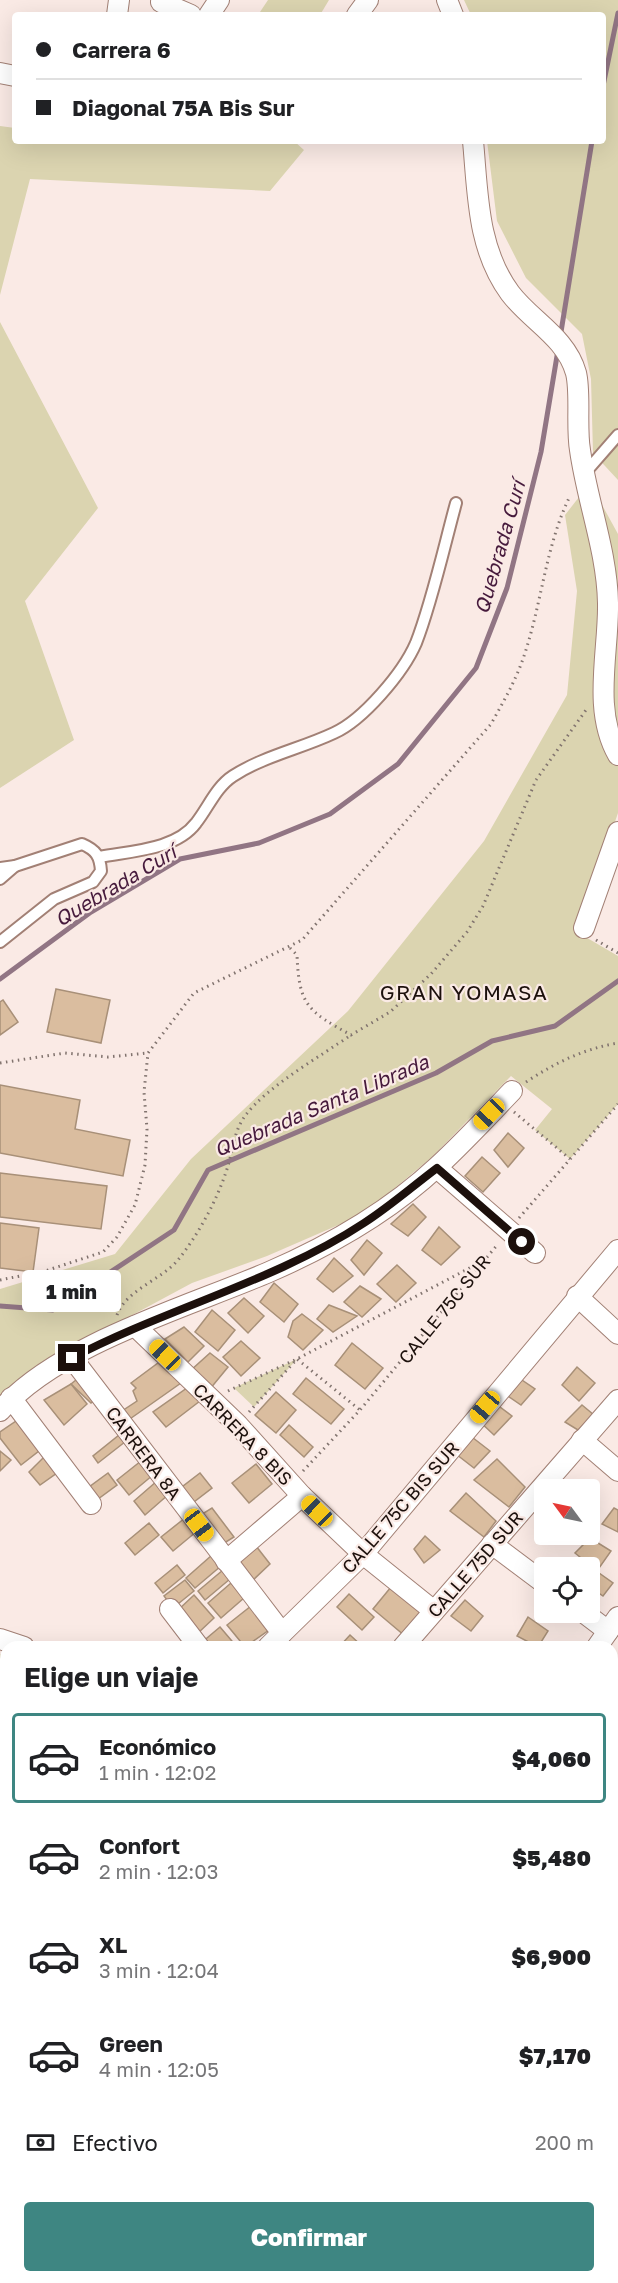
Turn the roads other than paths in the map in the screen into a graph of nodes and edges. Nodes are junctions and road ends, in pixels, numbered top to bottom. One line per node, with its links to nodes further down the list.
1 (161, 2): 2 (street)
2 (184, 12)
3 (473, 144): 5 (street)
4 (618, 435): 5 (lane)
5 (584, 474): 7 (street)
6 (456, 503): 9 (lane)
7 (618, 755)
8 (618, 832): 13 (street)
9 (100, 857): 10 (lane); 14 (lane)
10 (15, 866): 11 (lane); 12 (lane)
11 (0, 868)
12 (0, 879)
13 (584, 928)
14 (0, 942)
15 (507, 1096): 16 (street)
16 (437, 1168): 18 (street); 20 (street)
17 (618, 1250): 19 (street, CALLE 75C BIS SUR)
18 (534, 1253)
19 (577, 1296): 21 (street); 30 (street, CALLE 75C BIS SUR)
20 (135, 1326): 22 (street); 27 (street, CARRERA 8 BIS)
21 (618, 1334)
22 (72, 1358): 24 (street); 31 (street, CARRERA 8A)
23 (618, 1400): 25 (street, CALLE 75D SUR)
24 (6, 1405): 28 (street)
25 (582, 1440): 26 (street); 29 (street, CALLE 75D SUR)
26 (618, 1471)
27 (296, 1490): 30 (street, CARRERA 8 BIS); 31 (street)
28 (91, 1504)
29 (492, 1544): 32 (street); 34 (street, CALLE 75D SUR)
30 (363, 1554): 34 (street, CARRERA 8 BIS); 35 (street, CALLE 75C BIS SUR)
31 (226, 1561): 35 (street, CARRERA 8A)
32 (534, 1576)
33 (170, 1609): 36 (street)
34 (434, 1611): 37 (street, CALLE 75D SUR)
35 (275, 1640)
36 (194, 1641)
37 (408, 1641)

